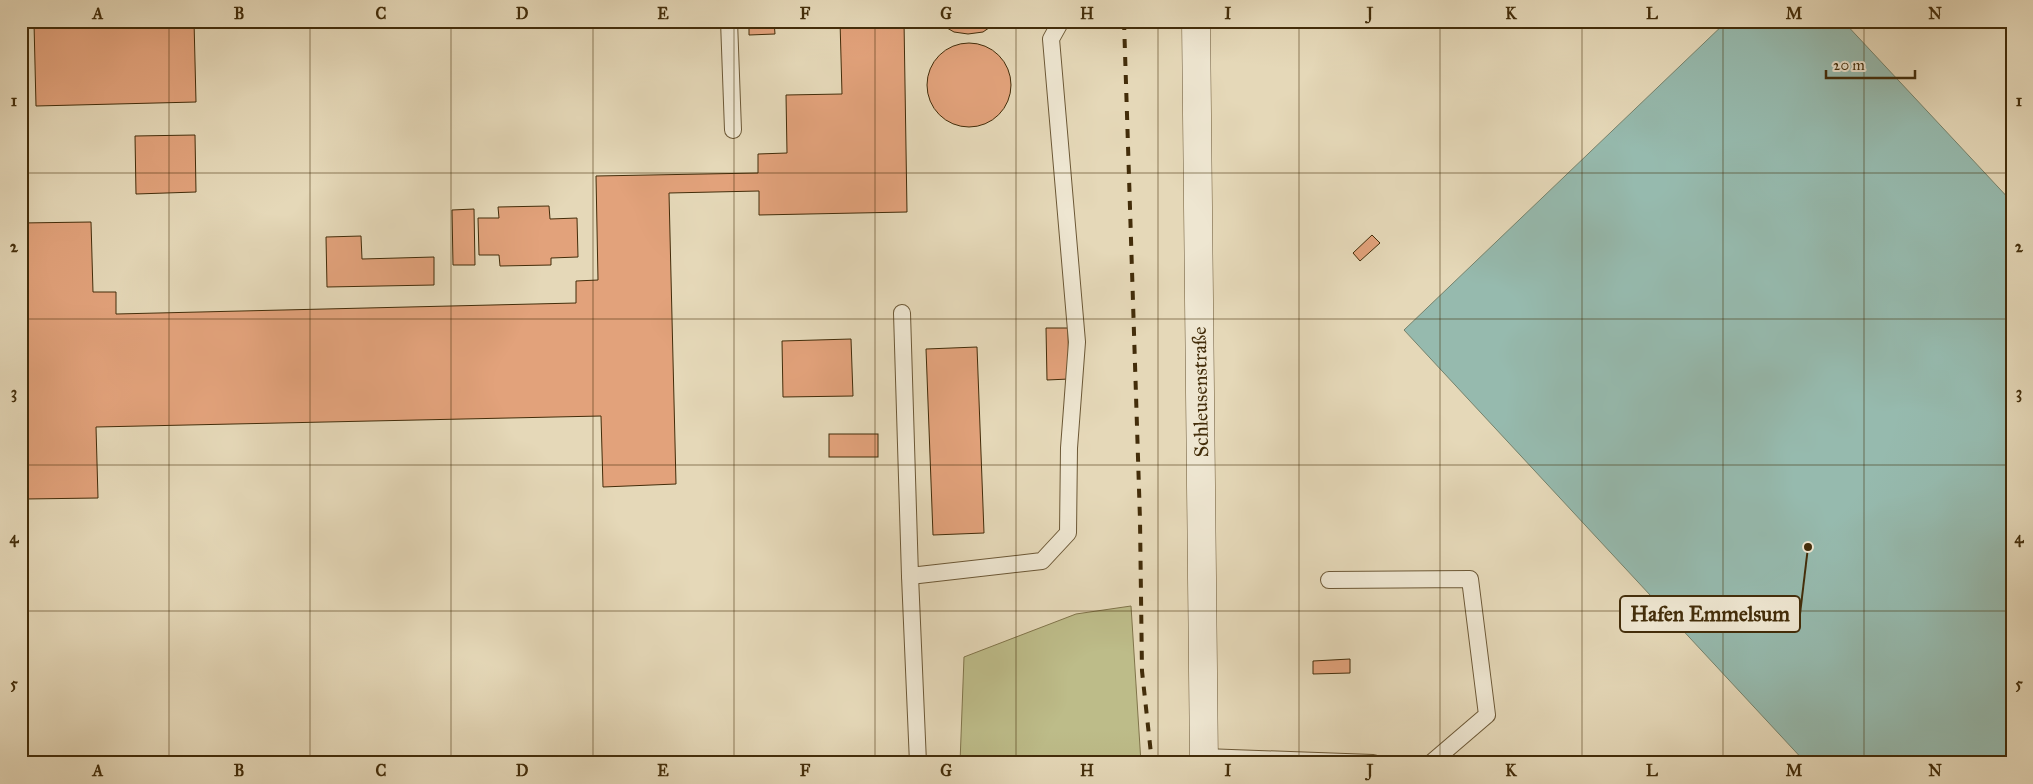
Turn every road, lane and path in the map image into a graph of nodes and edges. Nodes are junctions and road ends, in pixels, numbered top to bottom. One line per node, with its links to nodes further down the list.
1 (729, 21): 4 (lane)
2 (1061, 21): 6 (lane)
3 (1196, 21): 8 (street, Schleusenstraße)
4 (733, 130)
5 (902, 313): 6 (lane)
6 (910, 576): 9 (lane)
7 (1329, 580): 11 (lane)
8 (1204, 760): 10 (lane)
9 (918, 763)
10 (1373, 763)
11 (1431, 763)

